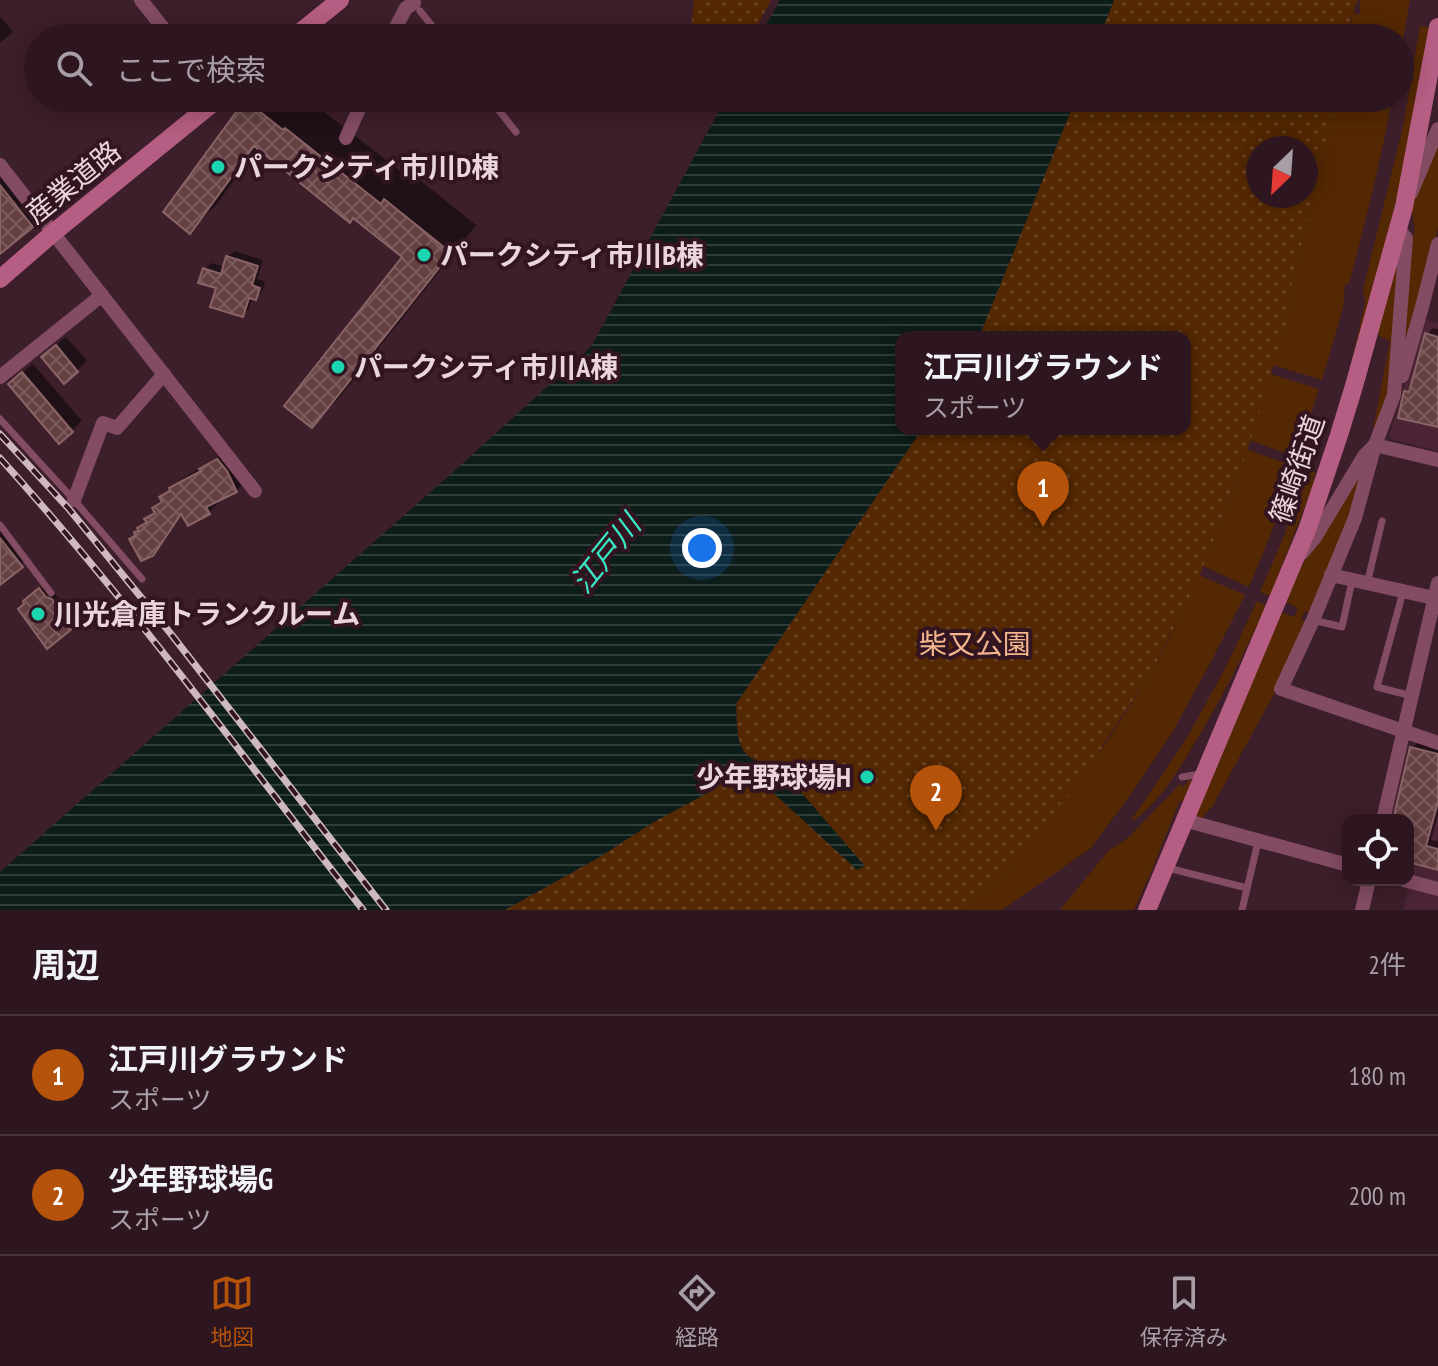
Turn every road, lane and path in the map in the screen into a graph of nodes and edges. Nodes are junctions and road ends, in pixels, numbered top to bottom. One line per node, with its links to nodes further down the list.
1 (141, 0): 4 (street)
2 (340, 0): 5 (main road)
3 (415, 5): 6 (street); 7 (lane)
4 (160, 24)
5 (310, 24)
6 (397, 24)
7 (431, 24)
8 (1438, 27): 16 (main road, 篠崎街道)
9 (202, 112): 18 (main road, 産業道路)
10 (358, 112): 14 (street)
11 (500, 112): 13 (lane)
12 (1438, 129): 16 (street)
13 (516, 132)
14 (346, 138)
15 (0, 165): 18 (street)
16 (1404, 207): 17 (main road, 篠崎街道)
17 (1399, 230): 24 (street); 32 (main road, 篠崎街道)
18 (53, 233): 20 (main road, 産業道路); 21 (street)
19 (1438, 244): 24 (street)
20 (0, 279)
21 (102, 295): 22 (street); 23 (street)
22 (164, 374): 28 (street); 29 (street)
23 (0, 377)
24 (1394, 395): 26 (street)
25 (0, 419): 29 (lane)
26 (1375, 445): 27 (street); 32 (street); 33 (street)
27 (1438, 460)
28 (255, 491)
29 (74, 500): 34 (lane)
30 (1382, 521): 35 (lane)
31 (0, 525): 38 (lane)
32 (1291, 567): 44 (main road, 篠崎街道)
33 (1331, 575): 35 (street); 40 (street)
34 (142, 579)
35 (1360, 582): 37 (street); 40 (lane)
36 (1438, 583): 39 (street)
37 (1403, 592): 39 (street); 41 (lane)
38 (51, 593)
39 (1436, 599): 41 (street)
40 (1313, 620): 42 (street)
41 (1412, 696): 42 (street)
42 (1403, 732): 43 (street); 46 (street)
43 (1438, 743)
44 (1203, 774): 45 (lane); 47 (main road, 篠崎街道)
45 (1182, 777)
46 (1384, 814)
47 (1184, 820): 48 (street); 50 (main road, 篠崎街道)
48 (1258, 842): 49 (street); 53 (lane)
49 (1342, 863)
50 (1165, 867): 53 (lane); 55 (main road, 篠崎街道)
51 (1414, 883): 54 (street)
52 (1368, 886): 57 (street)
53 (1247, 888): 56 (lane)
54 (1438, 889)
55 (1147, 910)
56 (1242, 910)
57 (1362, 910)

